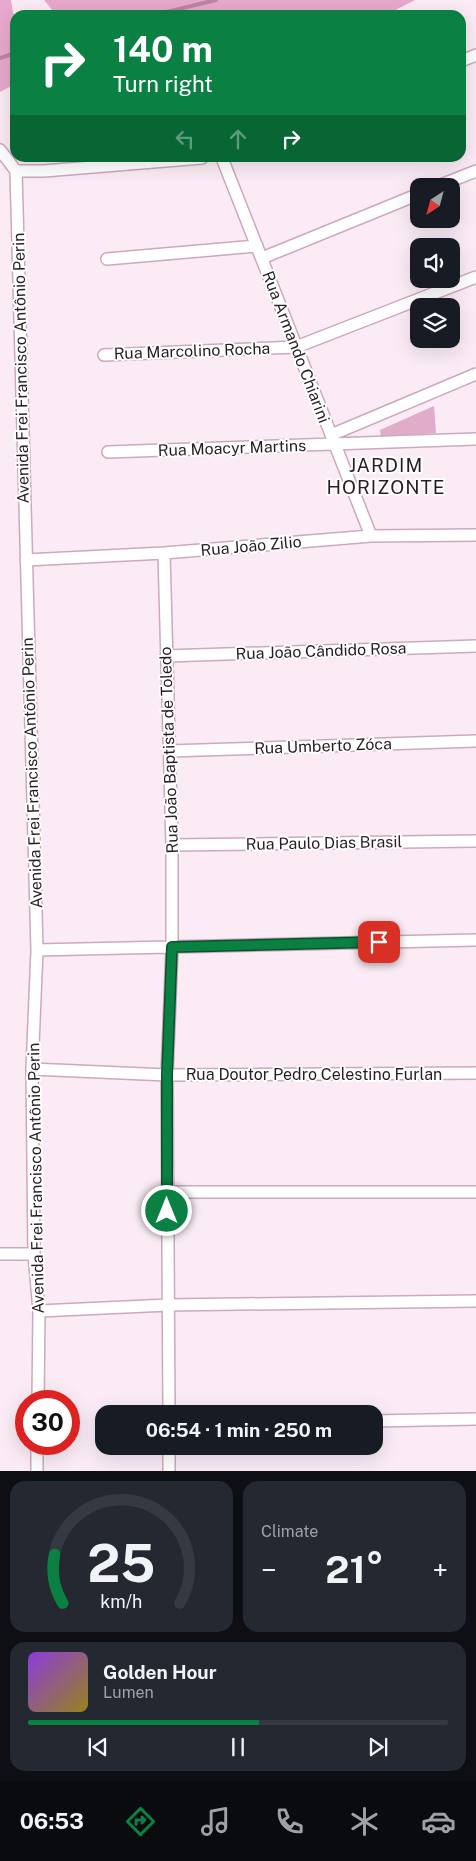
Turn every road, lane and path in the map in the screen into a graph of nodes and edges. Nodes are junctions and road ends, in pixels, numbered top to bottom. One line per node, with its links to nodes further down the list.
1 (0, 150): 4 (street)
2 (153, 162): 4 (street)
3 (224, 162): 8 (street, Rua Armando Chiarini)
4 (16, 171): 21 (street, Avenida Frei Francisco Antônio Perin)
5 (476, 171): 6 (street)
6 (458, 178)
7 (410, 198): 9 (street)
8 (257, 246): 9 (street, Rua Armando Chiarini); 10 (street)
9 (262, 258): 12 (street, Rua Armando Chiarini)
10 (107, 259)
11 (476, 277): 12 (street, Rua Marcolino Rocha)
12 (296, 347): 13 (street, Rua Marcolino Rocha); 16 (street, Rua Armando Chiarini)
13 (104, 355)
14 (476, 374): 16 (street)
15 (476, 438): 16 (street, Rua Moacyr Martins)
16 (333, 440): 17 (street, Rua Moacyr Martins); 18 (street, Rua Armando Chiarini)
17 (108, 452)
18 (371, 536): 19 (street, Rua João Zilio); 20 (street, Rua João Zilio)
19 (476, 536)
20 (164, 553): 21 (street, Rua João Zilio); 23 (street, Rua João Baptista de Toledo)
21 (26, 560): 30 (street, Avenida Frei Francisco Antônio Perin)
22 (476, 646): 23 (street, Rua João Cândido Rosa)
23 (166, 656): 25 (street, Rua João Baptista de Toledo)
24 (476, 741): 25 (street, Rua Umberto Zóca)
25 (169, 751): 27 (street, Rua João Baptista de Toledo)
26 (476, 841): 27 (street, Rua Paulo Dias Brasil)
27 (172, 845): 29 (street, Rua João Baptista de Toledo)
28 (476, 940): 29 (street)
29 (172, 947): 30 (street); 33 (street, Rua João Baptista de Toledo)
30 (37, 950): 31 (street, Avenida Frei Francisco Antônio Perin)
31 (32, 1068): 33 (street, Rua Doutor Pedro Celestino Furlan); 37 (street, Avenida Frei Francisco Antônio Perin)
32 (476, 1073): 33 (street, Rua Doutor Pedro Celestino Furlan)
33 (167, 1075): 34 (street, Rua João Baptista de Toledo)
34 (167, 1192): 35 (street); 39 (street, Rua João Baptista de Toledo)
35 (476, 1192)
36 (0, 1254): 37 (street)
37 (34, 1254): 40 (street, Avenida Frei Francisco Antônio Perin)
38 (476, 1302): 39 (street)
39 (168, 1305): 40 (street); 42 (street, Rua João Baptista de Toledo)
40 (39, 1311): 41 (street, Avenida Frei Francisco Antônio Perin)
41 (38, 1390)
42 (169, 1405)
43 (476, 1419): 44 (street)
44 (383, 1421)
45 (37, 1455): 47 (street)
46 (169, 1455): 48 (street)
47 (37, 1471)
48 (169, 1471)

